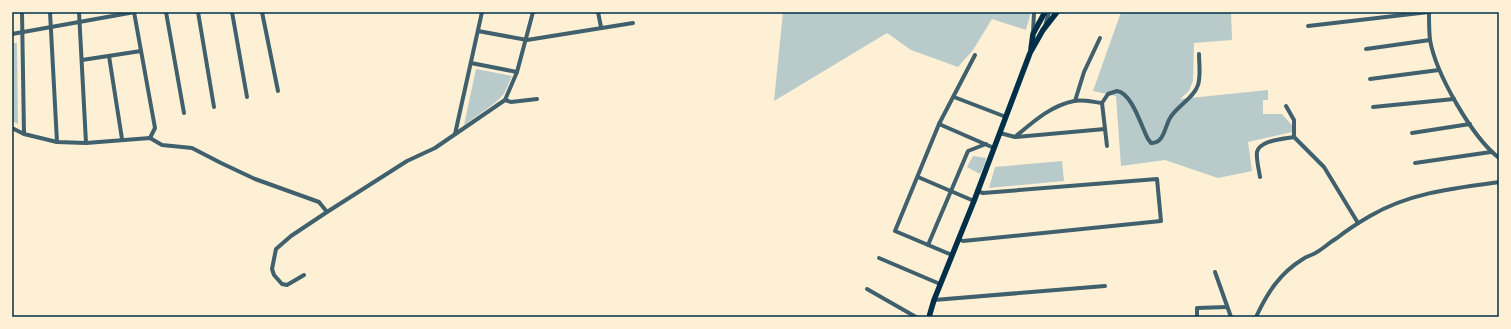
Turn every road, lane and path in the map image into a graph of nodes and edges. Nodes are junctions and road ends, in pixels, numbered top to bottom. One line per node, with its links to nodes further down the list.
1 (22, 12): 24 (street)
2 (50, 12): 20 (street)
3 (80, 12): 17 (street)
4 (134, 12): 17 (street); 31 (street)
5 (166, 12): 52 (street)
6 (198, 12): 50 (street)
7 (232, 12): 42 (street)
8 (262, 12): 41 (street)
9 (482, 12): 23 (street)
10 (533, 12): 28 (street)
11 (598, 12): 21 (street)
12 (1034, 12): 26 (street)
13 (1045, 12): 26 (main road)
14 (1049, 12): 22 (street)
15 (1057, 12): 22 (main road)
16 (1429, 12): 19 (street); 29 (street)
17 (80, 22): 20 (street); 36 (street)
18 (633, 22): 21 (street)
19 (1308, 26)
20 (50, 27): 24 (street); 66 (street)
21 (600, 27): 28 (street)
22 (1043, 30): 32 (main road)
23 (478, 31): 28 (street); 37 (street)
24 (22, 32): 25 (street); 60 (street)
25 (12, 34)
26 (1033, 34): 32 (main road)
27 (1100, 38): 47 (street)
28 (526, 40): 39 (street)
29 (1430, 40): 30 (street); 38 (street)
30 (1366, 49)
31 (141, 51): 35 (street); 63 (street)
32 (1030, 52): 53 (main road)
33 (1199, 54): 48 (street)
34 (975, 55): 43 (street)
35 (109, 56): 36 (street); 65 (street)
36 (82, 60): 67 (street)
37 (471, 63): 39 (street); 61 (street)
38 (1439, 70): 40 (street); 44 (street)
39 (517, 72): 46 (street)
40 (1370, 79)
41 (278, 91)
42 (247, 97)
43 (954, 97): 53 (street); 54 (street)
44 (1454, 98): 51 (street); 55 (street)
45 (537, 99): 46 (street)
46 (505, 100): 61 (street)
47 (1075, 101): 48 (street); 62 (street)
48 (1102, 103): 57 (street)
49 (1286, 106): 64 (street)
50 (214, 107)
51 (1373, 107)
52 (184, 113)
53 (1006, 117): 58 (main road)
54 (939, 124): 68 (street); 74 (street)
55 (1470, 124): 59 (street); 71 (street)
56 (12, 128): 60 (street)
57 (1105, 129): 62 (street); 69 (street)
58 (1000, 133): 62 (street); 70 (main road)
59 (1412, 133)
60 (24, 134): 66 (street)
61 (455, 135): 80 (street)
62 (1015, 137)
63 (150, 138): 65 (street); 80 (street)
64 (1294, 138): 75 (street); 81 (street)
65 (122, 139): 67 (street)
66 (57, 142): 67 (street)
67 (86, 143)
68 (986, 144): 70 (street); 77 (street)
69 (1107, 146)
70 (994, 148): 78 (main road)
71 (1491, 152): 72 (street); 73 (street)
72 (1499, 158)
73 (1415, 163)
74 (918, 177): 77 (street); 83 (street)
75 (1260, 177)
76 (1499, 182): 81 (street)
77 (952, 191): 79 (street); 83 (street)
78 (977, 191): 79 (main road); 82 (street)
79 (974, 201): 82 (main road)
80 (326, 212): 87 (street)
81 (1358, 223): 97 (street)
82 (958, 239): 84 (main road)
83 (928, 245): 84 (street)
84 (952, 255): 88 (main road)
85 (879, 258): 88 (street)
86 (1215, 272): 92 (street)
87 (304, 275)
88 (940, 284): 91 (main road)
89 (1105, 286): 91 (street)
90 (867, 289): 93 (street)
91 (934, 300): 94 (main road)
92 (1227, 307): 95 (street); 96 (street)
93 (916, 317)
94 (929, 317)
95 (1197, 317)
96 (1231, 317)
97 (1256, 317)

